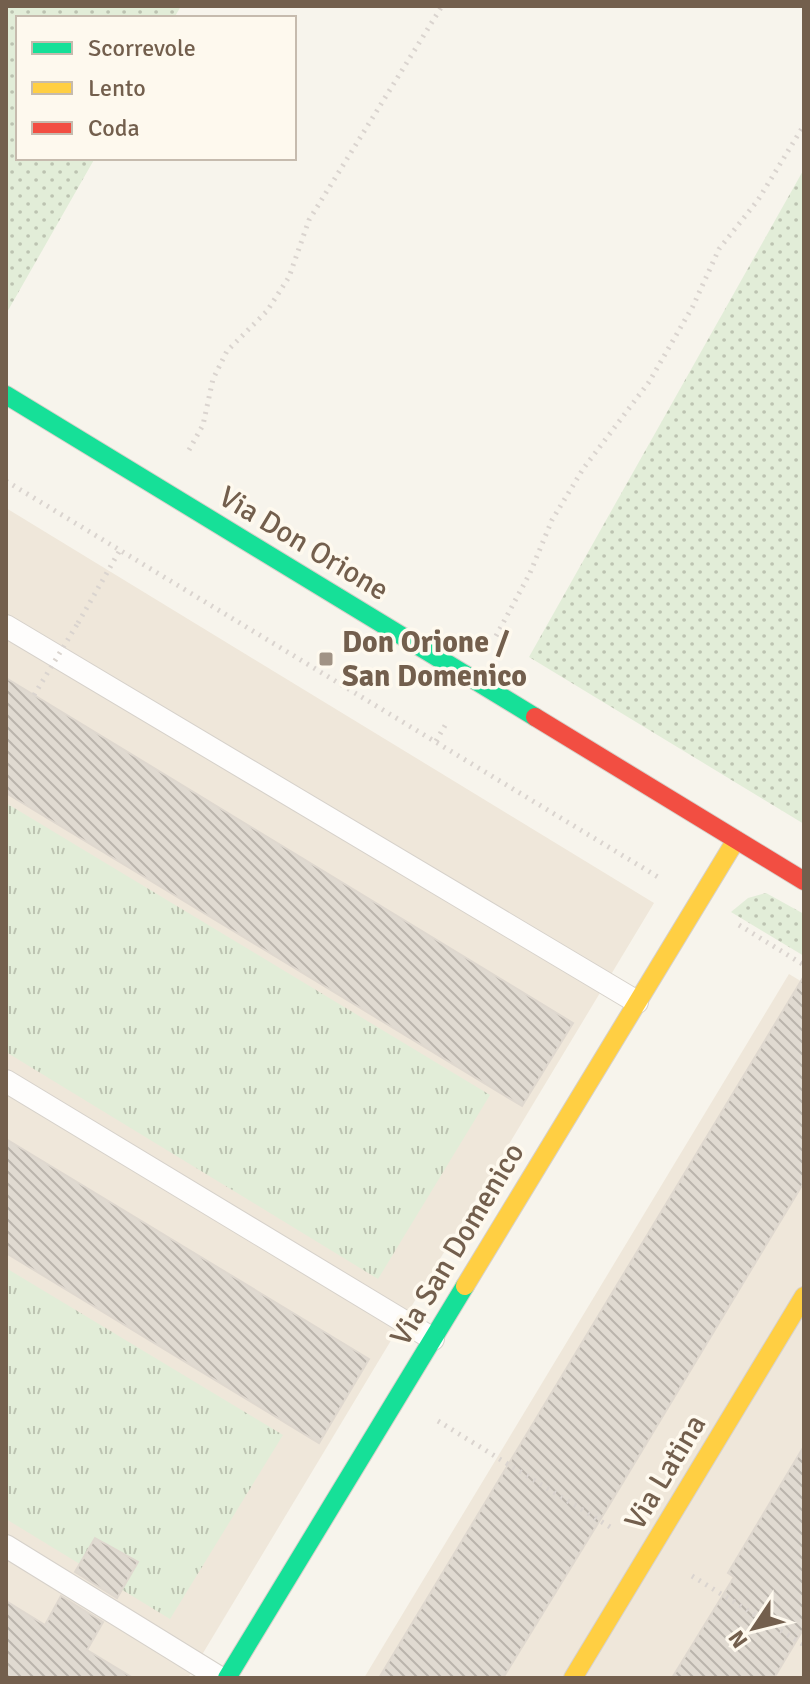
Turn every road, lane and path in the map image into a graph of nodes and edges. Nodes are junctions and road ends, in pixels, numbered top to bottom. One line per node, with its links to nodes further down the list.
1 (442, 6): 5 (path)
2 (804, 125): 8 (path)
3 (6, 395): 5 (street, Via Don Orione)
4 (6, 481): 6 (path)
5 (166, 493): 12 (street, Via Don Orione)
6 (120, 550): 9 (path, bridge); 11 (path)
7 (6, 626): 17 (lane)
8 (491, 645)
9 (34, 695)
10 (451, 714): 11 (path)
11 (436, 741): 14 (path)
12 (736, 840): 13 (street); 17 (street, Via San Domenico)
13 (804, 881)
14 (666, 882)
15 (728, 918): 16 (path)
16 (804, 965)
17 (637, 1002): 20 (street, Via San Domenico)
18 (6, 1081): 20 (lane)
19 (804, 1296): 28 (street, Via Latina)
20 (433, 1339): 27 (street, Via San Domenico)
21 (429, 1415): 22 (path)
22 (618, 1531)
23 (6, 1546): 26 (lane)
24 (690, 1575): 25 (path)
25 (804, 1645)
26 (220, 1678)
27 (227, 1678)
28 (573, 1678)

